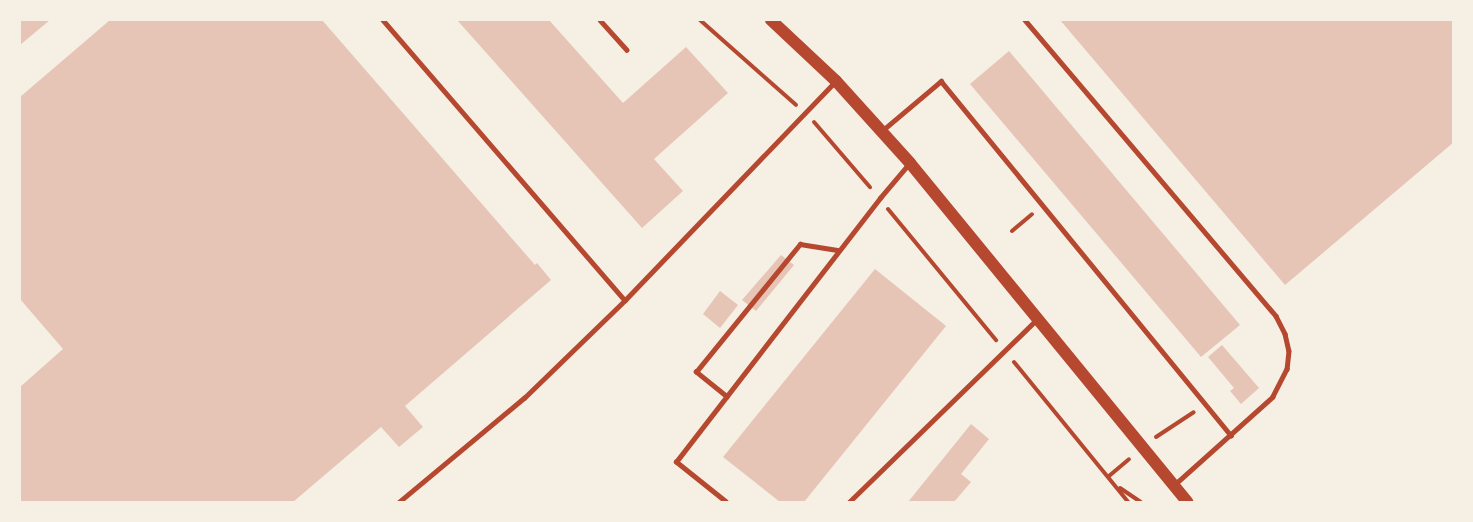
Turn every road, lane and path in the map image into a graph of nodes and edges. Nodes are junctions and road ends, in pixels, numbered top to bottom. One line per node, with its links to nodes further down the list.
1 (383, 20): 16 (lane)
2 (600, 20): 6 (lane)
3 (700, 20): 8 (path)
4 (771, 20): 7 (main road)
5 (1025, 20): 21 (lane)
6 (627, 50)
7 (836, 81): 10 (main road); 16 (lane)
8 (793, 102)
9 (815, 123): 12 (path)
10 (882, 131): 11 (main road); 13 (lane)
11 (910, 163): 12 (lane); 17 (main road)
12 (880, 198): 15 (lane); 18 (path)
13 (1042, 205): 14 (path); 20 (lane)
14 (1012, 231)
15 (839, 250): 19 (lane); 19 (lane)
16 (625, 300): 25 (lane)
17 (1037, 320): 18 (lane); 24 (main road)
18 (1005, 351): 23 (path); 27 (lane)
19 (727, 397): 26 (lane)
20 (1204, 403): 21 (lane); 22 (path)
21 (1231, 435): 24 (lane)
22 (1156, 437)
23 (1117, 486): 28 (path); 29 (path)
24 (1174, 486): 30 (main road)
25 (399, 502)
26 (726, 502)
27 (849, 502)
28 (1128, 502)
29 (1141, 502)
30 (1187, 502)

